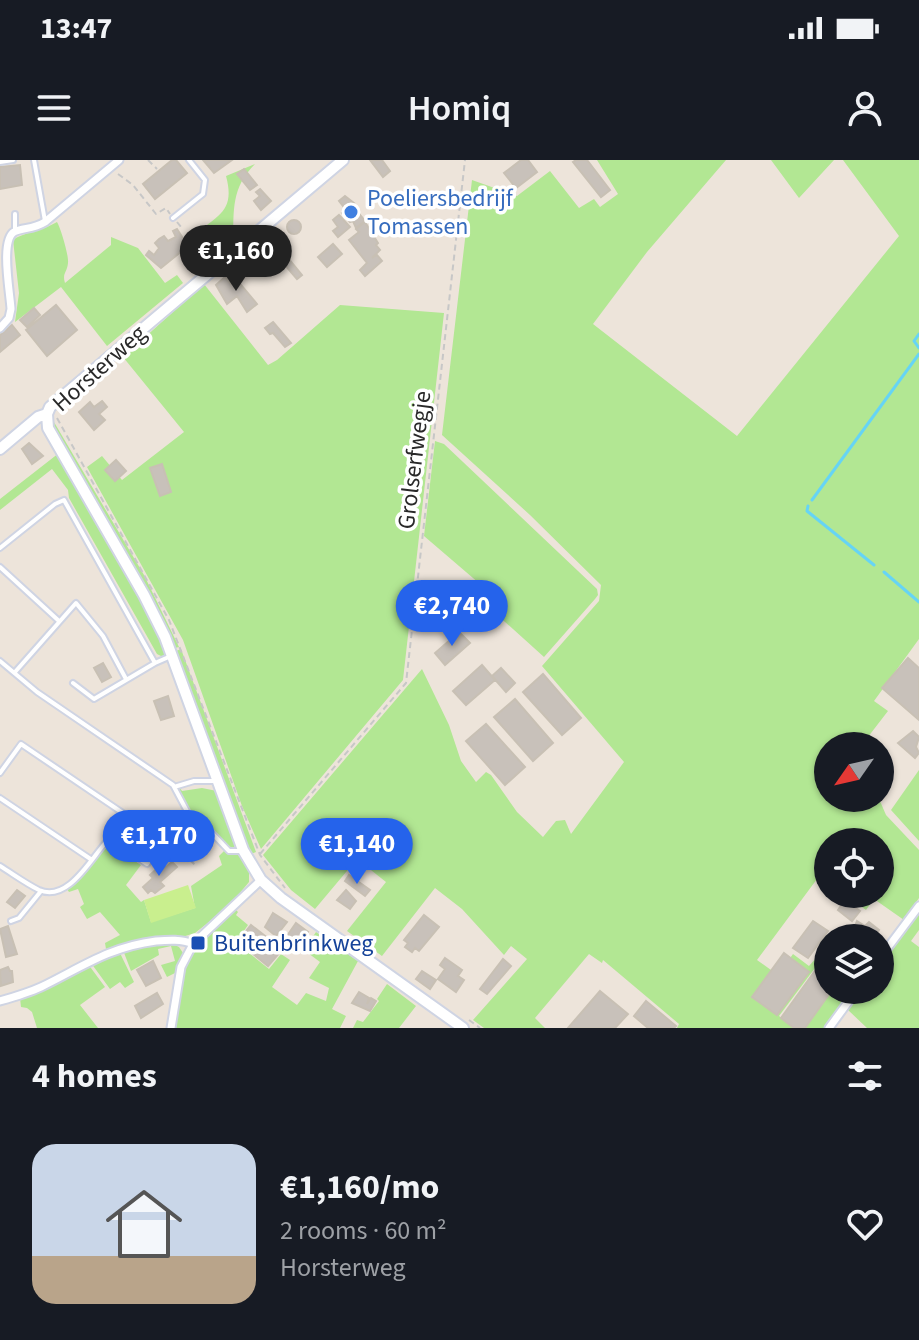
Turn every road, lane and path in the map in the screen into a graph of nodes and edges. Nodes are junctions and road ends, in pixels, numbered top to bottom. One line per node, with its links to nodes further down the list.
1 (13, 160): 8 (lane)
2 (34, 160): 13 (lane)
3 (119, 160): 9 (street)
4 (148, 160): 10 (path)
5 (189, 160): 12 (lane)
6 (343, 160): 17 (main road, Horsterweg)
7 (465, 160): 36 (path, Grolserfwegje)
8 (0, 162)
9 (111, 168): 12 (path); 13 (street)
10 (157, 169)
11 (15, 214): 15 (lane)
12 (173, 218): 14 (path)
13 (45, 222): 15 (street)
14 (181, 227)
15 (15, 231): 16 (street)
16 (0, 328)
17 (47, 414): 18 (main road, Horsterweg); 22 (main road)
18 (0, 449)
19 (0, 548): 24 (lane)
20 (0, 567): 21 (lane)
21 (59, 621): 25 (lane); 26 (lane)
22 (174, 655): 24 (lane); 29 (main road)
23 (0, 661): 25 (lane)
24 (155, 663): 26 (lane)
25 (15, 672): 30 (lane)
26 (126, 679): 27 (lane)
27 (73, 683)
28 (0, 773): 33 (lane)
29 (218, 780): 30 (lane); 35 (main road)
30 (174, 787): 32 (lane)
31 (0, 798): 37 (lane)
32 (197, 830): 34 (lane); 35 (lane)
33 (164, 841): 34 (lane); 37 (lane)
34 (179, 849): 39 (path)
35 (243, 850): 40 (main road)
36 (260, 855)
37 (92, 860): 41 (lane)
38 (0, 866): 41 (lane)
39 (197, 867)
40 (261, 880): 45 (street); 49 (main road)
41 (41, 891): 43 (lane)
42 (919, 906): 44 (street)
43 (11, 921)
44 (894, 939)
45 (193, 944): 46 (street); 48 (street)
46 (0, 1001)
47 (847, 1004): 50 (street)
48 (171, 1028)
49 (463, 1028)
50 (829, 1028)

